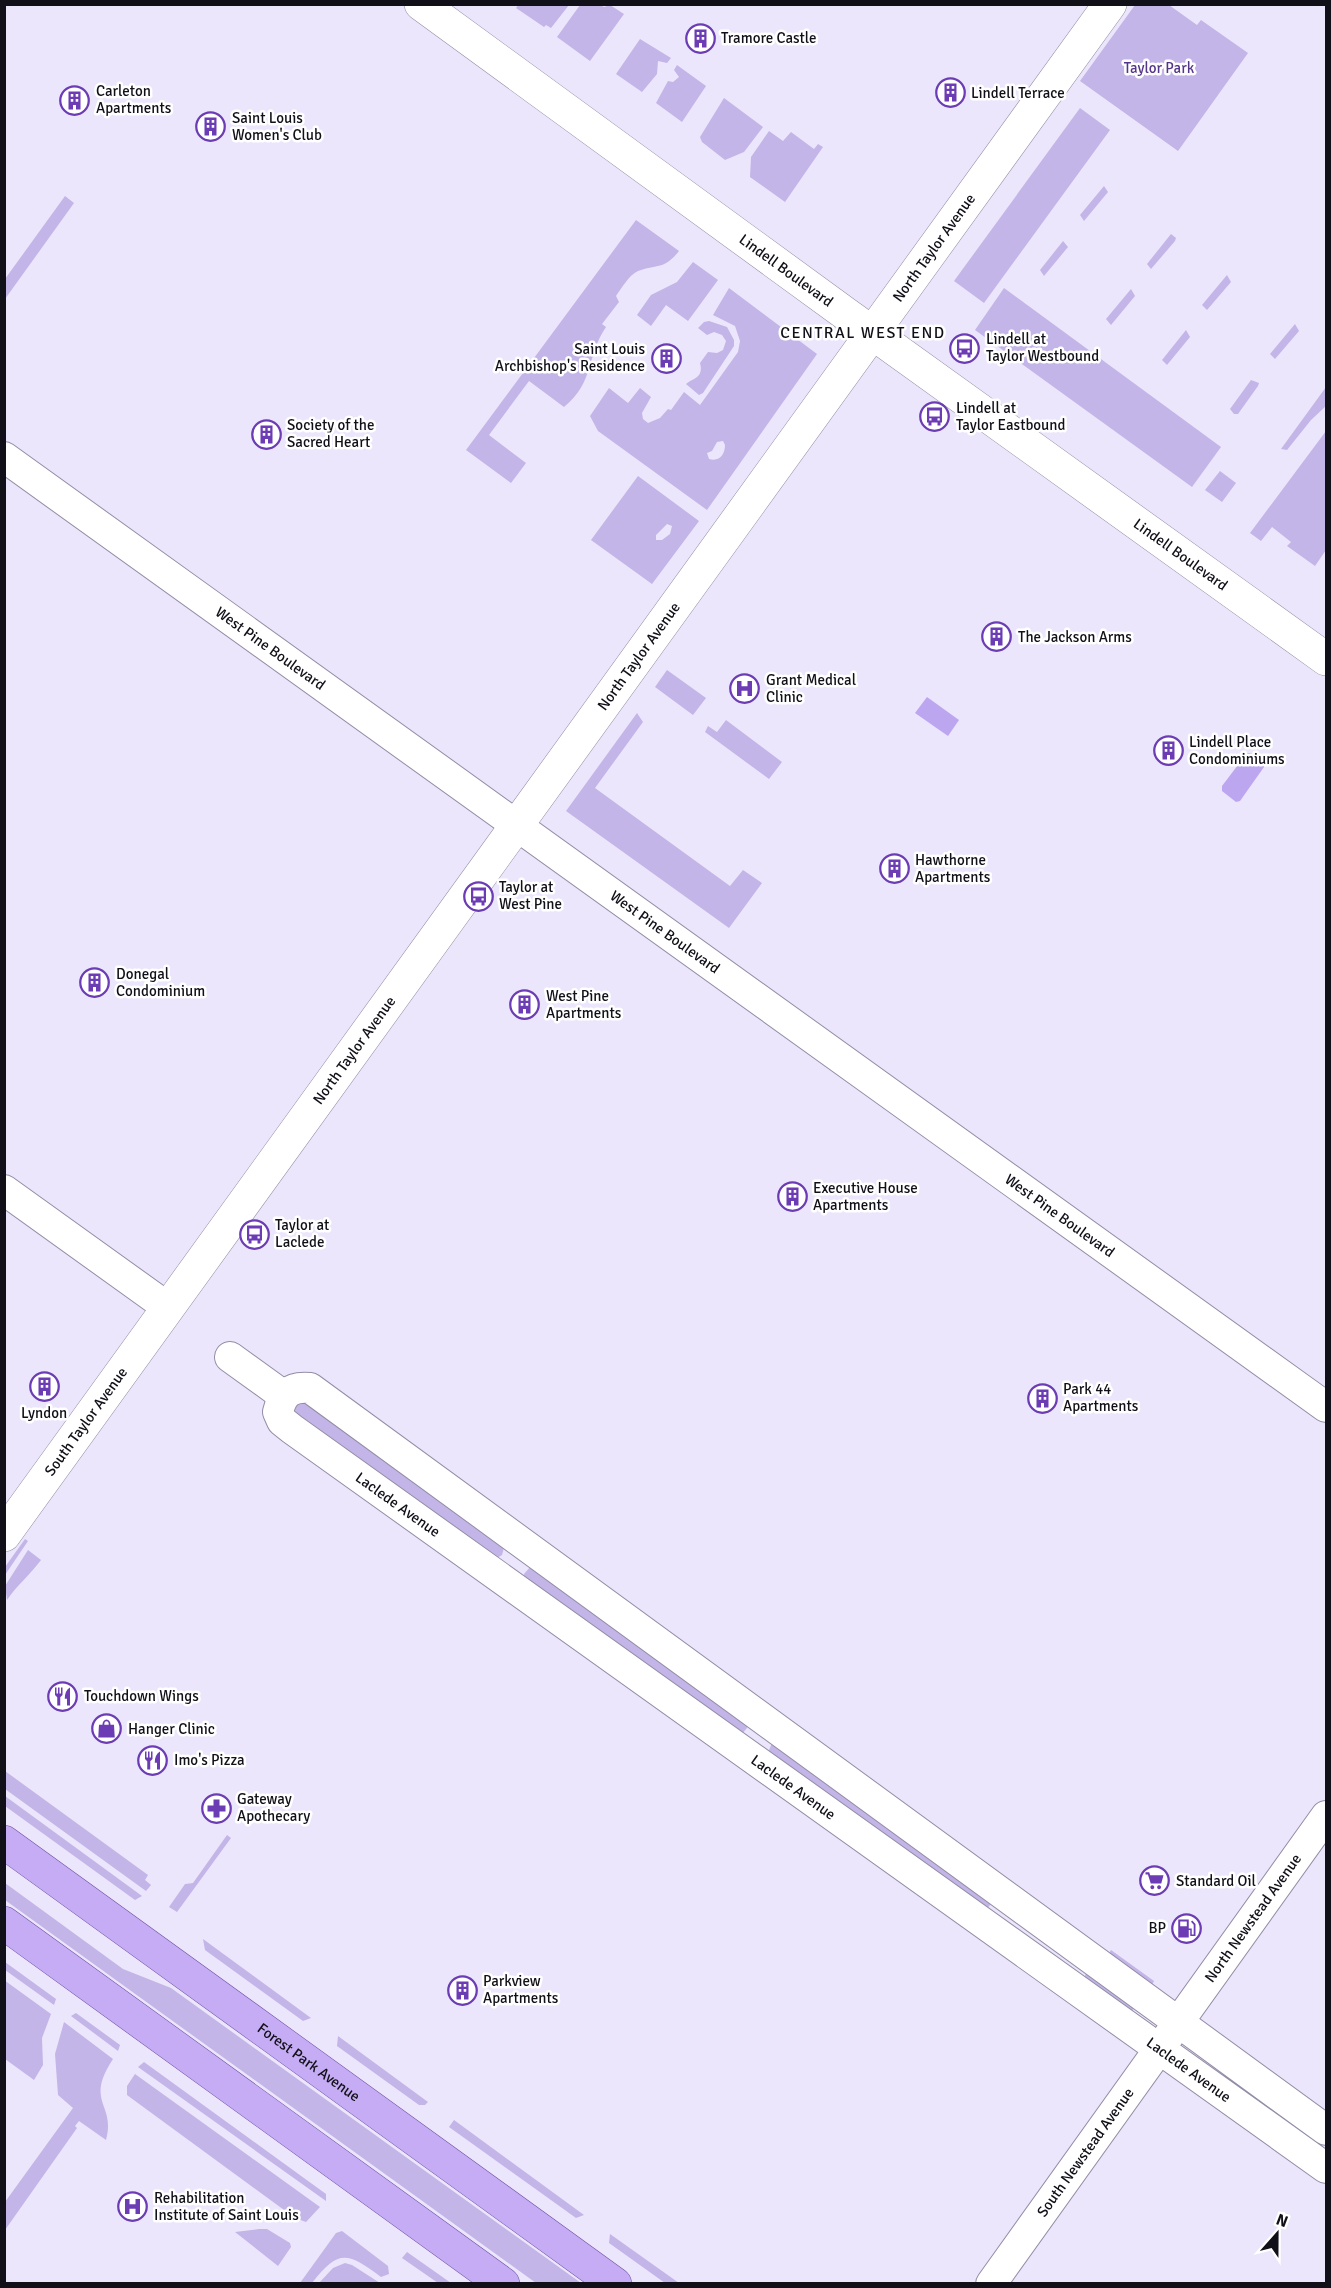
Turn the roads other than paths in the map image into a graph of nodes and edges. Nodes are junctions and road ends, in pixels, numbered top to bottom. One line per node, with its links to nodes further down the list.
1 (421, 4): 3 (street, Lindell Boulevard)
2 (1110, 4): 3 (street, North Taylor Avenue)
3 (872, 333): 5 (street, Lindell Boulevard); 6 (street, North Taylor Avenue)
4 (4, 457): 6 (street, West Pine Boulevard)
5 (1326, 660)
6 (517, 824): 8 (street, North Taylor Avenue); 11 (street, West Pine Boulevard)
7 (4, 1190): 8 (street)
8 (167, 1307): 12 (street, South Taylor Avenue)
9 (230, 1357): 10 (street)
10 (284, 1396): 16 (street); 17 (street, Laclede Avenue)
11 (1326, 1407)
12 (4, 1535)
13 (1326, 1816): 16 (street, North Newstead Avenue)
14 (4, 1842): 21 (main road, Forest Park Avenue)
15 (4, 1923): 20 (main road)
16 (1177, 2020): 17 (street, South Newstead Avenue); 18 (street)
17 (1157, 2048): 19 (street, Laclede Avenue); 22 (street, South Newstead Avenue)
18 (1326, 2130)
19 (1326, 2168)
20 (503, 2283)
21 (615, 2283)
22 (991, 2283)

